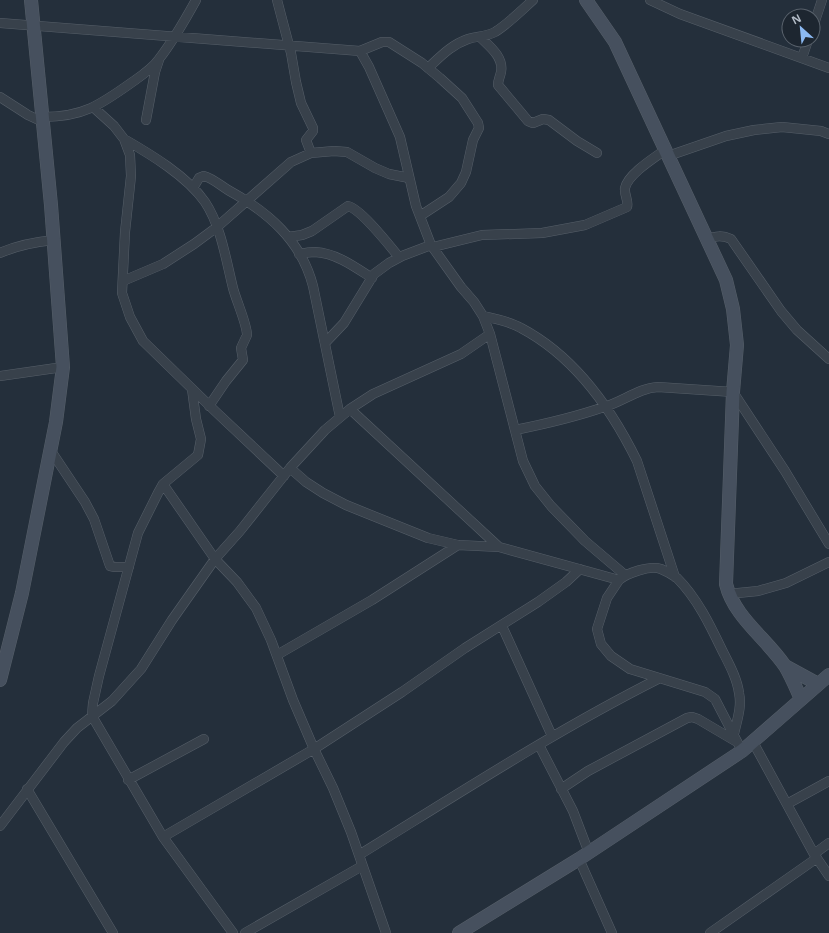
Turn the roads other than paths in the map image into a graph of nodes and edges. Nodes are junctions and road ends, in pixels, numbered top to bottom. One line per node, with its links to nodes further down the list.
1 (31, 0): 8 (street)
2 (196, 0): 9 (street)
3 (277, 0): 11 (street)
4 (533, 0): 10 (street)
5 (586, 0): 26 (street)
6 (650, 0): 14 (street)
7 (0, 22): 8 (street)
8 (34, 25): 9 (street); 20 (street)
9 (174, 36): 11 (street); 15 (street)
10 (480, 37): 16 (street); 24 (street)
11 (289, 45): 13 (street); 25 (street)
12 (805, 48): 14 (street)
13 (360, 51): 16 (street); 27 (street)
14 (802, 58): 17 (street)
15 (159, 60): 19 (street); 21 (street)
16 (428, 68): 30 (street)
17 (829, 68)
18 (0, 97): 20 (street)
19 (93, 108): 20 (street); 23 (street)
20 (43, 119): 34 (street)
21 (146, 120)
22 (829, 134): 26 (street)
23 (124, 139): 28 (street); 40 (street)
24 (597, 152)
25 (311, 153): 27 (street); 29 (street)
26 (667, 153): 33 (street); 35 (street)
27 (409, 178): 30 (street)
28 (193, 188): 29 (street); 31 (street)
29 (246, 200): 31 (street); 32 (street)
30 (420, 216): 35 (street)
31 (217, 227): 40 (street); 49 (street)
32 (288, 237): 37 (street); 38 (street)
33 (707, 239): 44 (street); 48 (street)
34 (54, 240): 36 (street); 45 (street)
35 (432, 246): 38 (street); 41 (street)
36 (0, 253)
37 (299, 254): 39 (street); 43 (street)
38 (399, 257): 39 (street)
39 (372, 278): 43 (street)
40 (123, 281): 47 (street)
41 (483, 316): 42 (street); 50 (street)
42 (490, 334): 51 (street); 53 (street)
43 (325, 343): 52 (street)
44 (829, 360)
45 (63, 367): 46 (street); 54 (street)
46 (0, 376)
47 (192, 389): 49 (street); 57 (street)
48 (733, 392): 50 (street); 58 (street); 67 (street)
49 (209, 406): 56 (street)
50 (605, 407): 53 (street); 66 (street)
51 (350, 409): 52 (street); 60 (street)
52 (340, 417): 55 (street)
53 (514, 430): 65 (street)
54 (50, 451): 63 (street); 73 (street)
55 (290, 468): 56 (street); 59 (street)
56 (284, 476): 61 (street)
57 (164, 484): 61 (street); 63 (street)
58 (829, 544)
59 (458, 545): 60 (street); 69 (street)
60 (499, 547): 64 (street)
61 (215, 559): 69 (street); 76 (street)
62 (829, 562): 67 (street)
63 (129, 567): 76 (street)
64 (580, 569): 65 (street); 68 (street)
65 (622, 577): 66 (street); 72 (street)
66 (675, 577): 79 (street)
67 (728, 594): 70 (street)
68 (502, 626): 77 (street); 82 (street)
69 (277, 655): 82 (street)
70 (785, 666): 74 (street); 75 (street)
71 (829, 675): 74 (street)
72 (658, 679): 77 (street); 79 (street)
73 (0, 680)
74 (818, 684): 75 (street)
75 (801, 699): 80 (street)
76 (92, 716): 83 (street); 86 (street)
77 (552, 736): 81 (street)
78 (204, 739): 83 (street)
79 (738, 742): 80 (street); 85 (street); 92 (street)
80 (754, 742): 87 (street)
81 (539, 745): 85 (street); 91 (street)
82 (314, 749): 89 (street); 91 (street)
83 (128, 780): 89 (street)
84 (829, 781): 87 (street)
85 (561, 788): 92 (street)
86 (27, 789): 88 (street); 96 (street)
87 (787, 804): 93 (street)
88 (0, 826)
89 (164, 837): 97 (street)
90 (829, 843): 93 (street)
91 (359, 855): 94 (street)
92 (584, 856): 100 (street); 101 (street)
93 (815, 856): 95 (street); 102 (street)
94 (362, 866): 98 (street); 99 (street)
95 (829, 876)
96 (114, 933)
97 (233, 933)
98 (245, 933)
99 (386, 933)
100 (458, 933)
101 (612, 933)
102 (710, 933)

